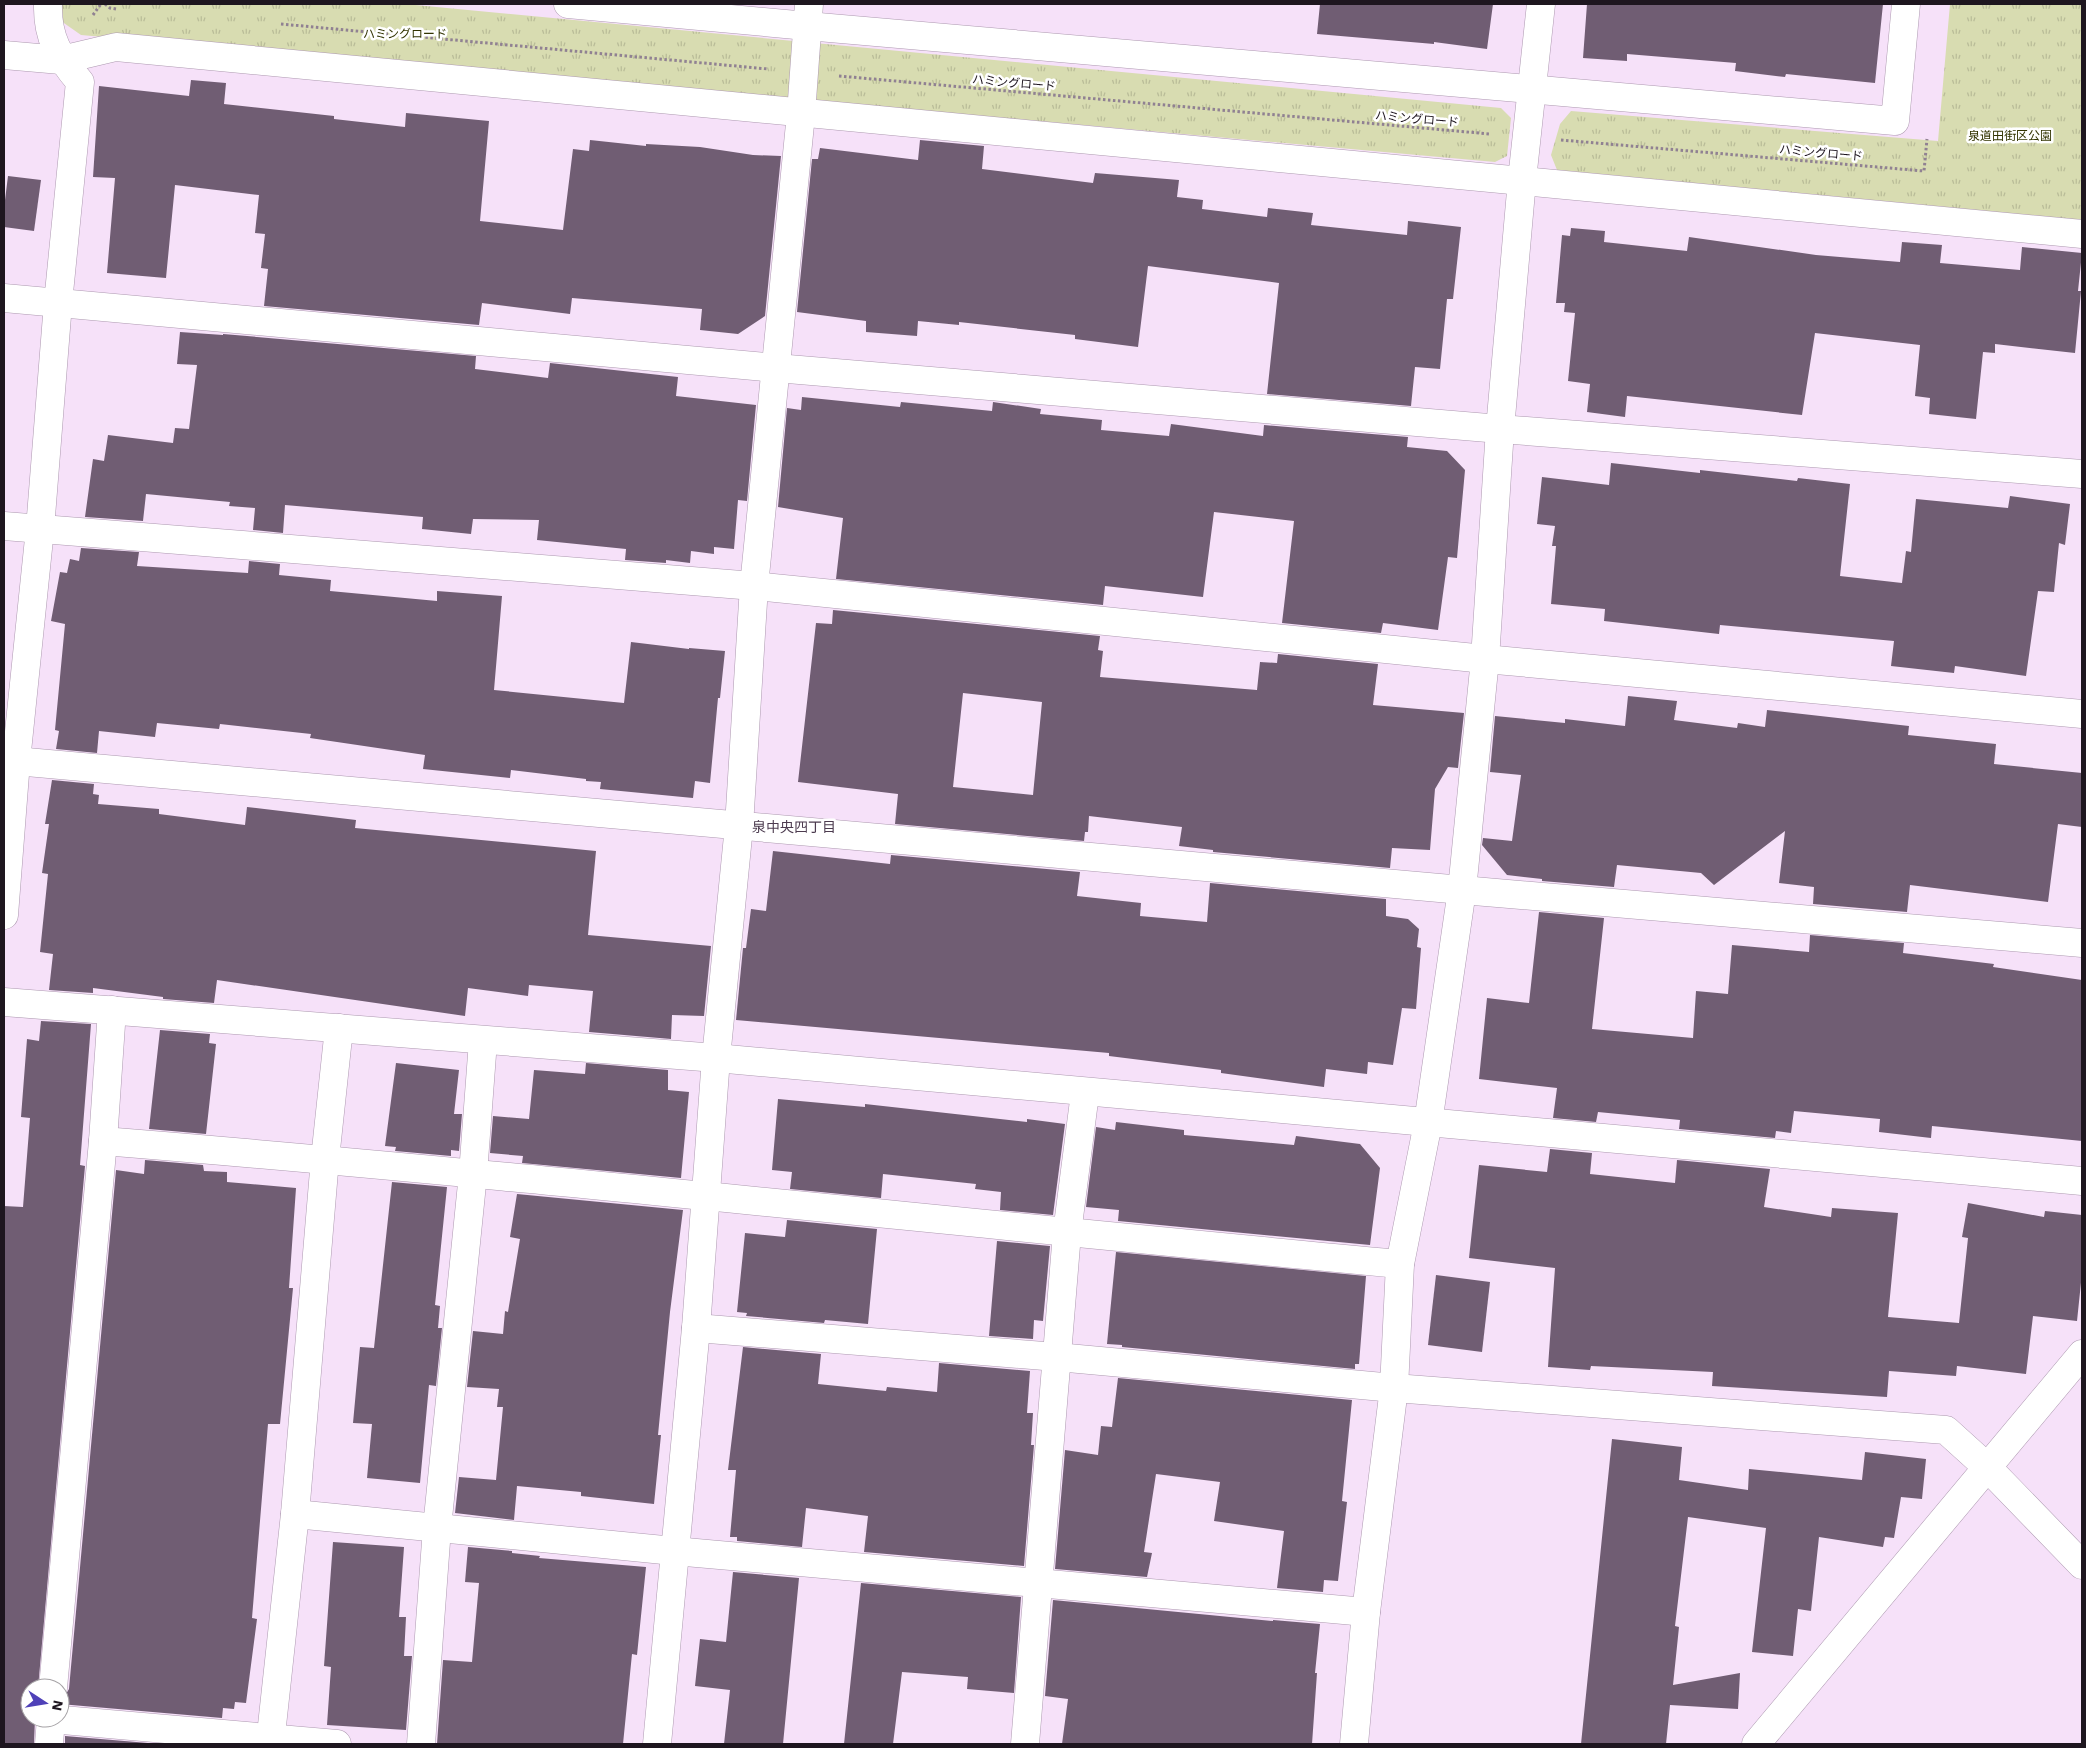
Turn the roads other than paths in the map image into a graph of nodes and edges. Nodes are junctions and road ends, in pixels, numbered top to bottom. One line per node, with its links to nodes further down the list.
1 (48, 4): 7 (street)
2 (568, 4): 5 (street)
3 (1541, 4): 8 (street)
4 (1906, 4): 8 (street)
5 (808, 15): 8 (street); 9 (street)
6 (4, 55): 7 (street)
7 (61, 60): 9 (street); 13 (street)
8 (1533, 90): 10 (street)
9 (801, 114): 10 (street); 14 (street)
10 (1522, 180): 11 (street); 15 (street)
11 (2082, 234)
12 (4, 298): 13 (street)
13 (58, 303): 14 (street); 18 (street)
14 (776, 368): 15 (street); 19 (street)
15 (1500, 429): 16 (street); 20 (street)
16 (2082, 474)
17 (4, 526): 18 (street)
18 (40, 529): 19 (street); 22 (street)
19 (754, 586): 20 (street); 23 (street)
20 (1485, 658): 21 (street); 24 (street)
21 (2082, 714)
22 (10, 761): 23 (street); 25 (street)
23 (738, 826): 24 (street); 31 (street)
24 (1462, 890): 26 (street); 33 (street)
25 (4, 915)
26 (2082, 943)
27 (4, 1002): 28 (street)
28 (112, 1010): 29 (street); 34 (street)
29 (339, 1028): 30 (street); 35 (street)
30 (484, 1041): 31 (street); 36 (street)
31 (716, 1058): 32 (street); 38 (street)
32 (1085, 1093): 33 (street); 39 (street)
33 (1428, 1123): 37 (street); 40 (street)
34 (103, 1141): 35 (street); 52 (street)
35 (325, 1159): 36 (street); 46 (street)
36 (473, 1174): 38 (street); 47 (street)
37 (2082, 1182)
38 (707, 1196): 39 (street); 41 (street)
39 (1068, 1233): 40 (street); 43 (street)
40 (1400, 1264): 44 (street)
41 (696, 1328): 43 (street); 48 (street)
42 (2082, 1354): 45 (street)
43 (1057, 1357): 44 (street); 50 (street)
44 (1394, 1388): 45 (street); 51 (street)
45 (1988, 1468): 49 (street); 60 (street)
46 (295, 1514): 47 (street); 54 (street)
47 (437, 1528): 48 (street); 56 (street)
48 (674, 1551): 50 (street); 57 (street)
49 (2082, 1565)
50 (1038, 1584): 51 (street); 58 (street)
51 (1366, 1612): 59 (street)
52 (55, 1678)
53 (65, 1728): 54 (street)
54 (270, 1742): 55 (street)
55 (337, 1744)
56 (422, 1744)
57 (657, 1744)
58 (1025, 1744)
59 (1354, 1744)
60 (1756, 1744)

